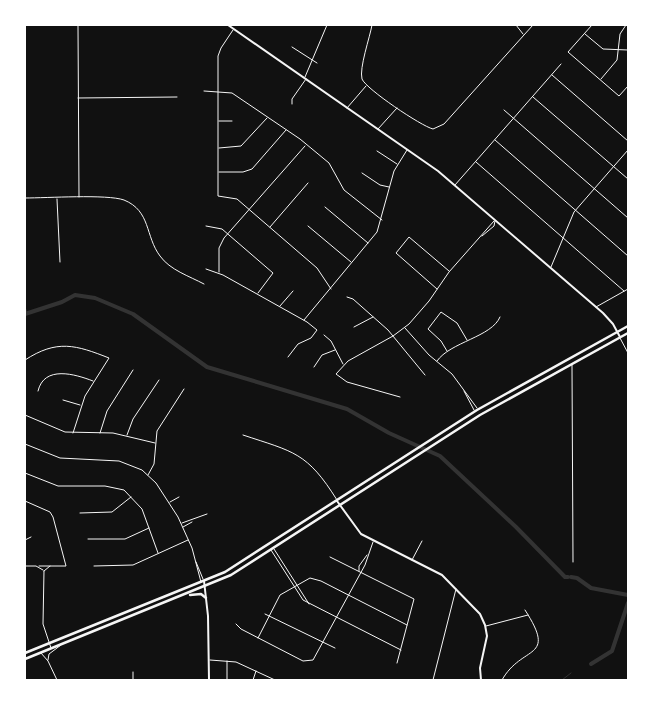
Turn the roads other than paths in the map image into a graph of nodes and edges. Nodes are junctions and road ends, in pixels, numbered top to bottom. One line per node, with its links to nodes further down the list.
1 (78, 25): 27 (street)
2 (228, 25): 9 (main road)
3 (326, 25): 15 (street)
4 (372, 25): 21 (street)
5 (516, 25): 11 (street)
6 (533, 25): 11 (street)
7 (592, 25): 10 (street)
8 (626, 25): 13 (street)
9 (233, 29): 19 (main road); 24 (street)
10 (585, 34): 13 (street); 20 (street)
11 (524, 35): 29 (street)
12 (292, 47): 15 (street)
13 (619, 49): 14 (street); 20 (street)
14 (628, 50)
15 (313, 61): 16 (street); 19 (street)
16 (317, 63)
17 (561, 64): 18 (street)
18 (552, 74): 25 (street); 39 (street)
19 (305, 78): 28 (street); 30 (main road)
20 (600, 80): 22 (street)
21 (367, 86): 29 (street); 30 (street)
22 (628, 86)
23 (204, 91): 24 (street)
24 (218, 91): 32 (street); 34 (street)
25 (533, 96): 33 (street); 47 (street)
26 (177, 97): 27 (street)
27 (78, 98): 59 (street)
28 (292, 104)
29 (398, 107): 37 (street)
30 (347, 108): 37 (main road)
31 (504, 110): 33 (street)
32 (268, 117): 36 (street); 41 (street)
33 (514, 118): 38 (street); 56 (street)
34 (218, 121): 35 (street); 41 (street)
35 (232, 121)
36 (287, 130): 40 (street); 49 (street)
37 (378, 130): 42 (main road)
38 (495, 140): 45 (street); 62 (street)
39 (628, 141)
40 (306, 146): 61 (street); 64 (street)
41 (218, 148): 48 (street)
42 (408, 150): 46 (street); 54 (main road)
43 (628, 150): 47 (street)
44 (377, 151): 46 (street)
45 (476, 162): 54 (street); 70 (street)
46 (397, 164): 55 (street)
47 (614, 166): 52 (street); 56 (street)
48 (218, 172): 49 (street); 61 (street)
49 (245, 172): 51 (street)
50 (362, 173): 55 (street)
51 (246, 177)
52 (628, 179)
53 (308, 183): 68 (street)
54 (455, 186): 65 (main road)
55 (390, 187): 64 (street)
56 (594, 188): 62 (street); 63 (street)
57 (25, 198): 58 (street)
58 (57, 198): 59 (street); 73 (street)
59 (79, 198): 79 (street)
60 (325, 207): 71 (street)
61 (248, 209): 68 (street); 69 (street)
62 (576, 210): 70 (street); 72 (street)
63 (628, 218)
64 (382, 220): 71 (street)
65 (495, 221): 76 (main road); 77 (street)
66 (206, 226): 69 (street)
67 (308, 226): 74 (street)
68 (270, 228): 80 (street)
69 (227, 234): 78 (street); 85 (street)
70 (564, 238): 76 (street); 84 (street)
71 (368, 244): 74 (street)
72 (628, 256)
73 (60, 262)
74 (352, 263): 80 (street)
75 (206, 269): 78 (street)
76 (551, 269): 88 (main road)
77 (449, 272): 81 (street); 81 (street)
78 (218, 273): 85 (street)
79 (204, 284)
80 (331, 289): 91 (street)
81 (437, 289): 94 (street)
82 (628, 289): 84 (street)
83 (293, 291): 87 (street)
84 (624, 291): 88 (street)
85 (257, 294): 87 (street)
86 (347, 296): 89 (street)
87 (280, 307): 91 (street)
88 (596, 307): 95 (main road)
89 (374, 317): 92 (street); 98 (street)
90 (500, 317): 100 (street)
91 (304, 320): 104 (street)
92 (354, 326)
93 (628, 326): 95 (main road)
94 (405, 328): 98 (street); 106 (street)
95 (617, 332): 99 (main road); 114 (main road)
96 (628, 333): 99 (main road)
97 (324, 336): 101 (street)
98 (393, 336): 108 (street); 111 (street)
99 (620, 338): 103 (street); 107 (main road)
100 (467, 340): 102 (street); 102 (street)
101 (336, 350): 108 (street); 109 (street)
102 (447, 351): 106 (street)
103 (628, 353)
104 (288, 357)
105 (25, 360): 113 (street)
106 (436, 361): 121 (street)
107 (572, 364): 116 (main road); 157 (street)
108 (344, 365): 118 (street)
109 (314, 367)
110 (133, 370): 125 (street)
111 (425, 374)
112 (159, 380): 126 (street)
113 (93, 381): 117 (street); 120 (street)
114 (521, 386): 116 (main road); 121 (main road)
115 (184, 389): 128 (street)
116 (523, 390): 123 (main road)
117 (38, 391)
118 (400, 397)
119 (63, 400): 120 (street)
120 (81, 405): 124 (street)
121 (476, 410): 123 (street); 134 (main road)
122 (25, 415): 124 (street)
123 (480, 415): 137 (main road)
124 (73, 433): 125 (street)
125 (100, 433): 126 (street)
126 (127, 435): 128 (street)
127 (243, 435): 134 (street)
128 (154, 443): 131 (street)
129 (25, 444): 131 (street)
130 (25, 473): 132 (street)
131 (148, 475): 136 (street)
132 (132, 496): 138 (street); 145 (street)
133 (179, 497): 136 (street)
134 (337, 500): 137 (main road); 170 (main road)
135 (25, 501): 162 (street)
136 (170, 502): 142 (street)
137 (340, 506): 151 (main road); 152 (main road)
138 (80, 513)
139 (206, 514): 141 (street)
140 (187, 521): 141 (street); 142 (street); 143 (street)
141 (192, 521): 143 (street)
142 (182, 524): 144 (street)
143 (188, 524): 144 (street)
144 (183, 527): 147 (street)
145 (150, 528): 149 (street); 153 (street)
146 (31, 537): 148 (street)
147 (188, 539): 153 (street); 170 (street)
148 (25, 540)
149 (88, 540)
150 (422, 541): 156 (street)
151 (374, 542): 154 (street); 156 (main road)
152 (272, 549): 164 (street); 166 (street); 174 (main road)
153 (158, 553): 163 (street)
154 (367, 555): 158 (street); 159 (street)
155 (330, 557): 167 (street)
156 (412, 560): 173 (main road)
157 (573, 562)
158 (361, 563): 159 (street); 167 (street)
159 (364, 565): 167 (street)
160 (25, 566): 161 (street)
161 (36, 566): 162 (street); 165 (street)
162 (50, 566): 165 (street)
163 (94, 566)
164 (287, 569): 166 (street); 168 (street)
165 (44, 571): 189 (street)
166 (284, 571): 169 (street)
167 (359, 572): 175 (street); 185 (street)
168 (292, 577): 169 (street); 171 (street)
169 (289, 579): 172 (street)
170 (203, 582): 174 (main road); 189 (main road)
171 (297, 584): 172 (street); 175 (street); 178 (street)
172 (294, 586): 178 (street); 182 (street)
173 (456, 588): 186 (main road); 209 (street)
174 (204, 589): 176 (main road); 177 (main road)
175 (348, 595): 183 (street); 185 (street)
176 (183, 596): 177 (main road); 190 (main road)
177 (206, 598): 197 (main road)
178 (310, 604): 183 (street)
179 (525, 610): 181 (street)
180 (265, 614): 182 (street)
181 (528, 615): 186 (street); 211 (street)
182 (269, 616): 187 (street); 188 (street)
183 (336, 618): 188 (street); 193 (street)
184 (236, 624): 187 (street)
185 (407, 625): 193 (street)
186 (486, 626): 210 (main road)
187 (258, 638): 188 (street)
188 (323, 642): 191 (street)
189 (49, 643): 192 (street); 194 (main road)
190 (61, 645): 192 (main road); 198 (street)
191 (335, 648)
192 (51, 649): 195 (main road)
193 (401, 650): 200 (street)
194 (25, 653)
195 (40, 653): 196 (main road); 198 (street)
196 (25, 659)
197 (208, 660): 199 (street); 205 (main road)
198 (48, 661): 203 (street)
199 (227, 661): 201 (street); 206 (street)
200 (397, 663)
201 (256, 670): 207 (street); 208 (street)
202 (133, 672): 204 (street)
203 (57, 680)
204 (133, 680)
205 (209, 680)
206 (226, 680)
207 (253, 680)
208 (275, 680)
209 (433, 680)
210 (481, 680)
211 (502, 680)

